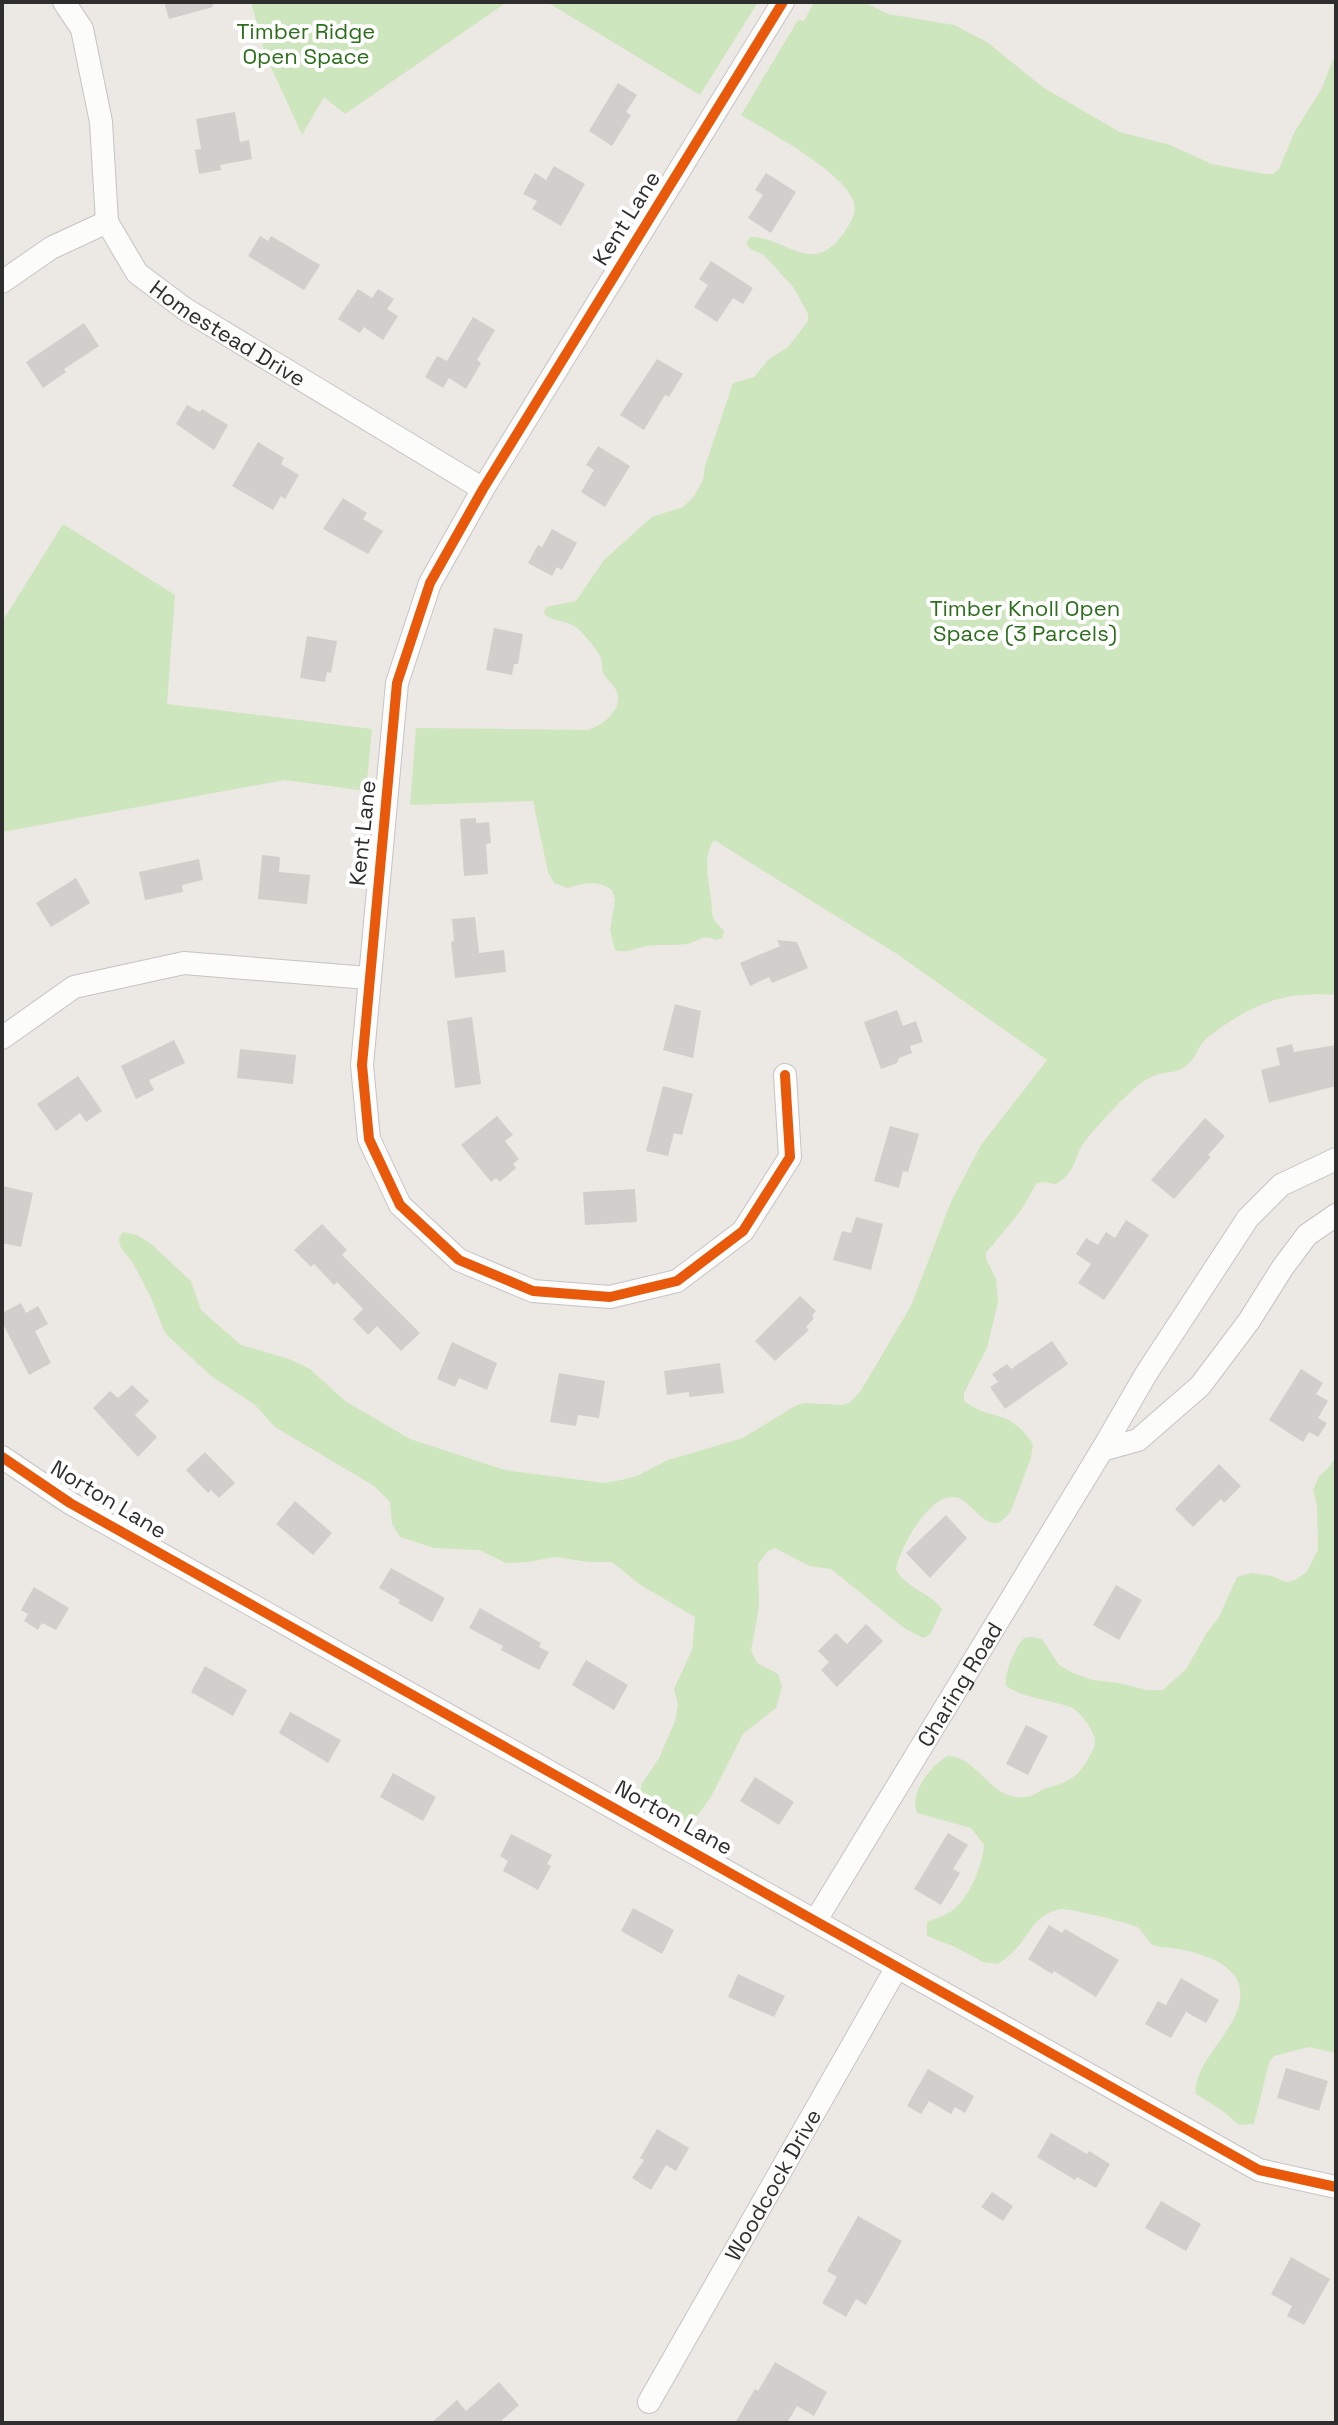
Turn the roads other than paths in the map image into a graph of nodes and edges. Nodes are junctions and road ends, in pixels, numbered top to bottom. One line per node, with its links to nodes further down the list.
1 (64, 2): 3 (street, Homestead Drive)
2 (783, 2): 5 (street, Kent Lane)
3 (107, 222): 4 (street); 5 (street, Homestead Drive)
4 (2, 282)
5 (483, 489): 6 (street, Kent Lane)
6 (368, 978): 7 (street); 8 (street, Kent Lane)
7 (2, 1038)
8 (785, 1075)
9 (1336, 1159): 11 (street, Charing Road)
10 (1336, 1215): 11 (street)
11 (1102, 1450): 13 (street, Charing Road)
12 (2, 1457): 13 (street, Norton Lane)
13 (816, 1920): 14 (street, Norton Lane)
14 (897, 1967): 15 (street, Norton Lane); 16 (street, Woodcock Drive)
15 (1336, 2187)
16 (649, 2402)

